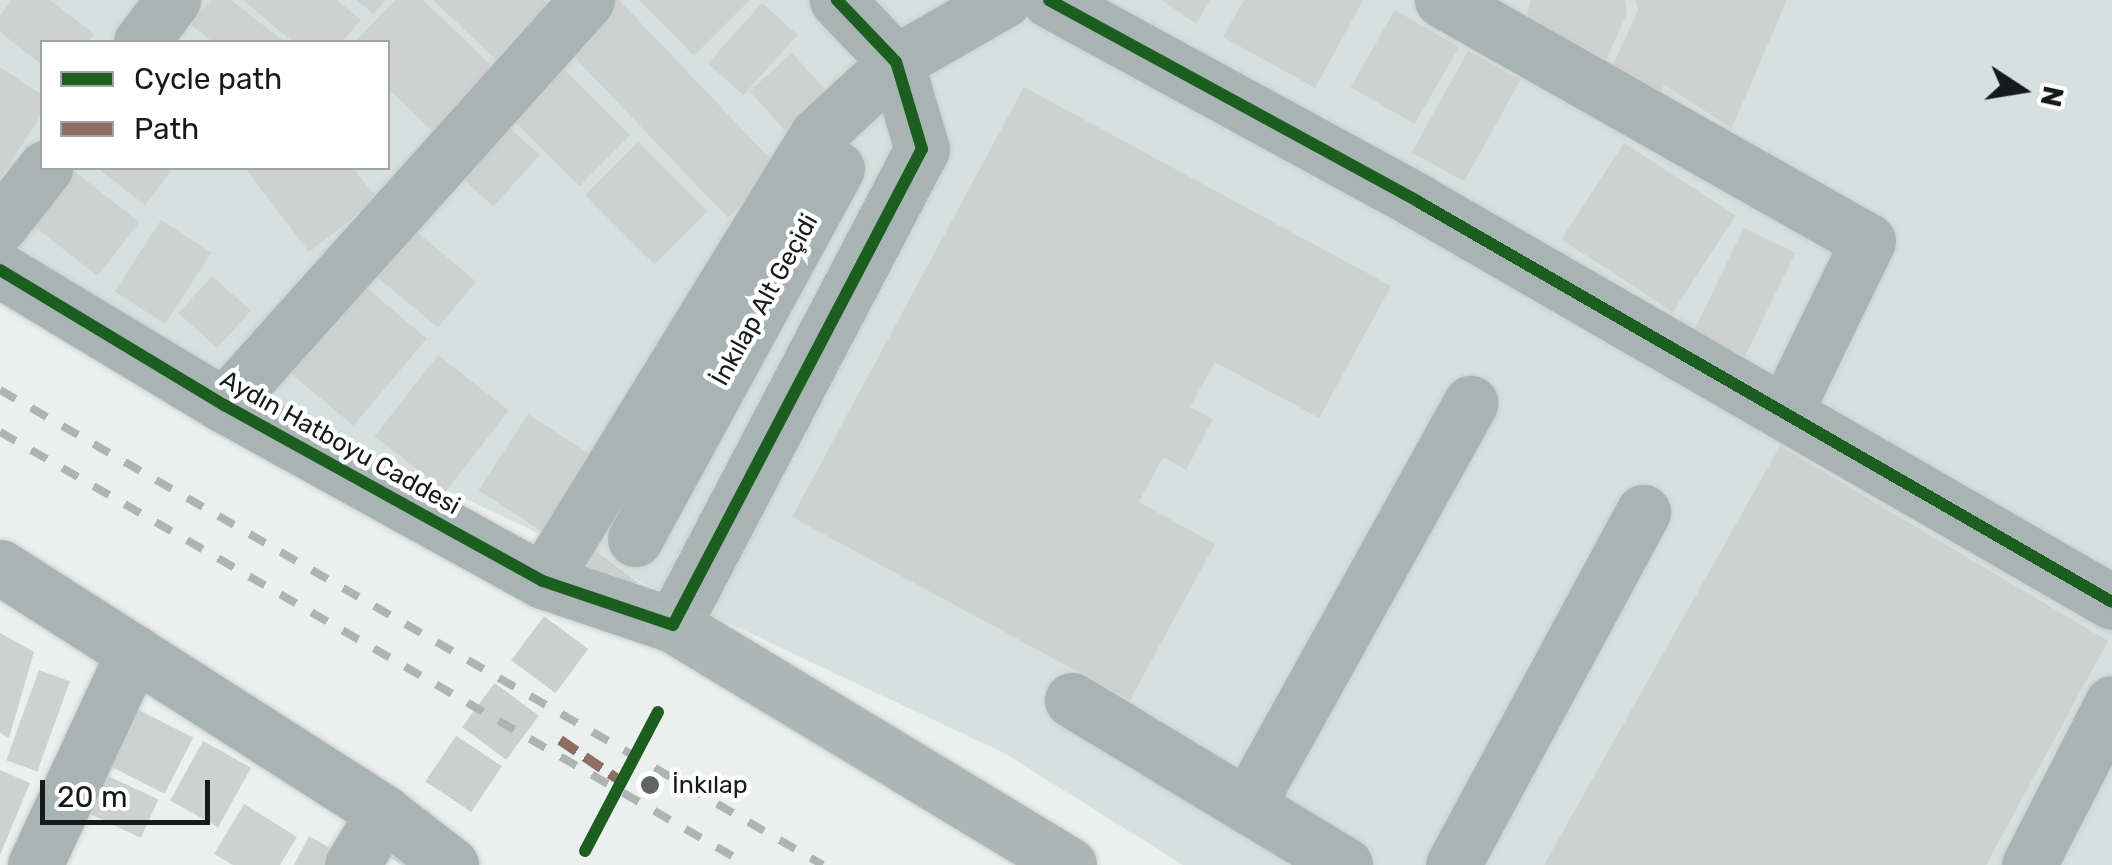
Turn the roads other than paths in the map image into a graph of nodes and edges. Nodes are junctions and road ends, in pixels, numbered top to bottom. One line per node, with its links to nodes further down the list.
1 (173, 0): 7 (street)
2 (587, 0): 13 (street)
3 (837, 0): 8 (street)
4 (1004, 0): 8 (street)
5 (1049, 0): 14 (street)
6 (1442, 0): 14 (street)
7 (142, 40)
8 (896, 62): 16 (street, İnkılap Alt Geçidi); 18 (street); 20 (street)
9 (42, 170): 10 (street)
10 (0, 226)
11 (0, 270): 13 (street, Aydın Hatboyu Caddesi)
12 (1470, 403): 24 (street)
13 (224, 404): 18 (street, Aydın Hatboyu Caddesi)
14 (1786, 410): 19 (street)
15 (1643, 512): 31 (street)
16 (635, 539)
17 (0, 567): 21 (street)
18 (543, 581): 20 (street, Aydın Hatboyu Caddesi)
19 (2112, 602)
20 (672, 624): 29 (main road, Aydın Hatboyu Caddesi)
21 (134, 652): 25 (street); 26 (street)
22 (1072, 700): 24 (street)
23 (2112, 703): 32 (street)
24 (1247, 806): 30 (street)
25 (384, 814): 27 (street); 28 (street)
26 (36, 865)
27 (352, 865)
28 (451, 865)
29 (1068, 865)
30 (1345, 865)
31 (1453, 865)
32 (2028, 865)

